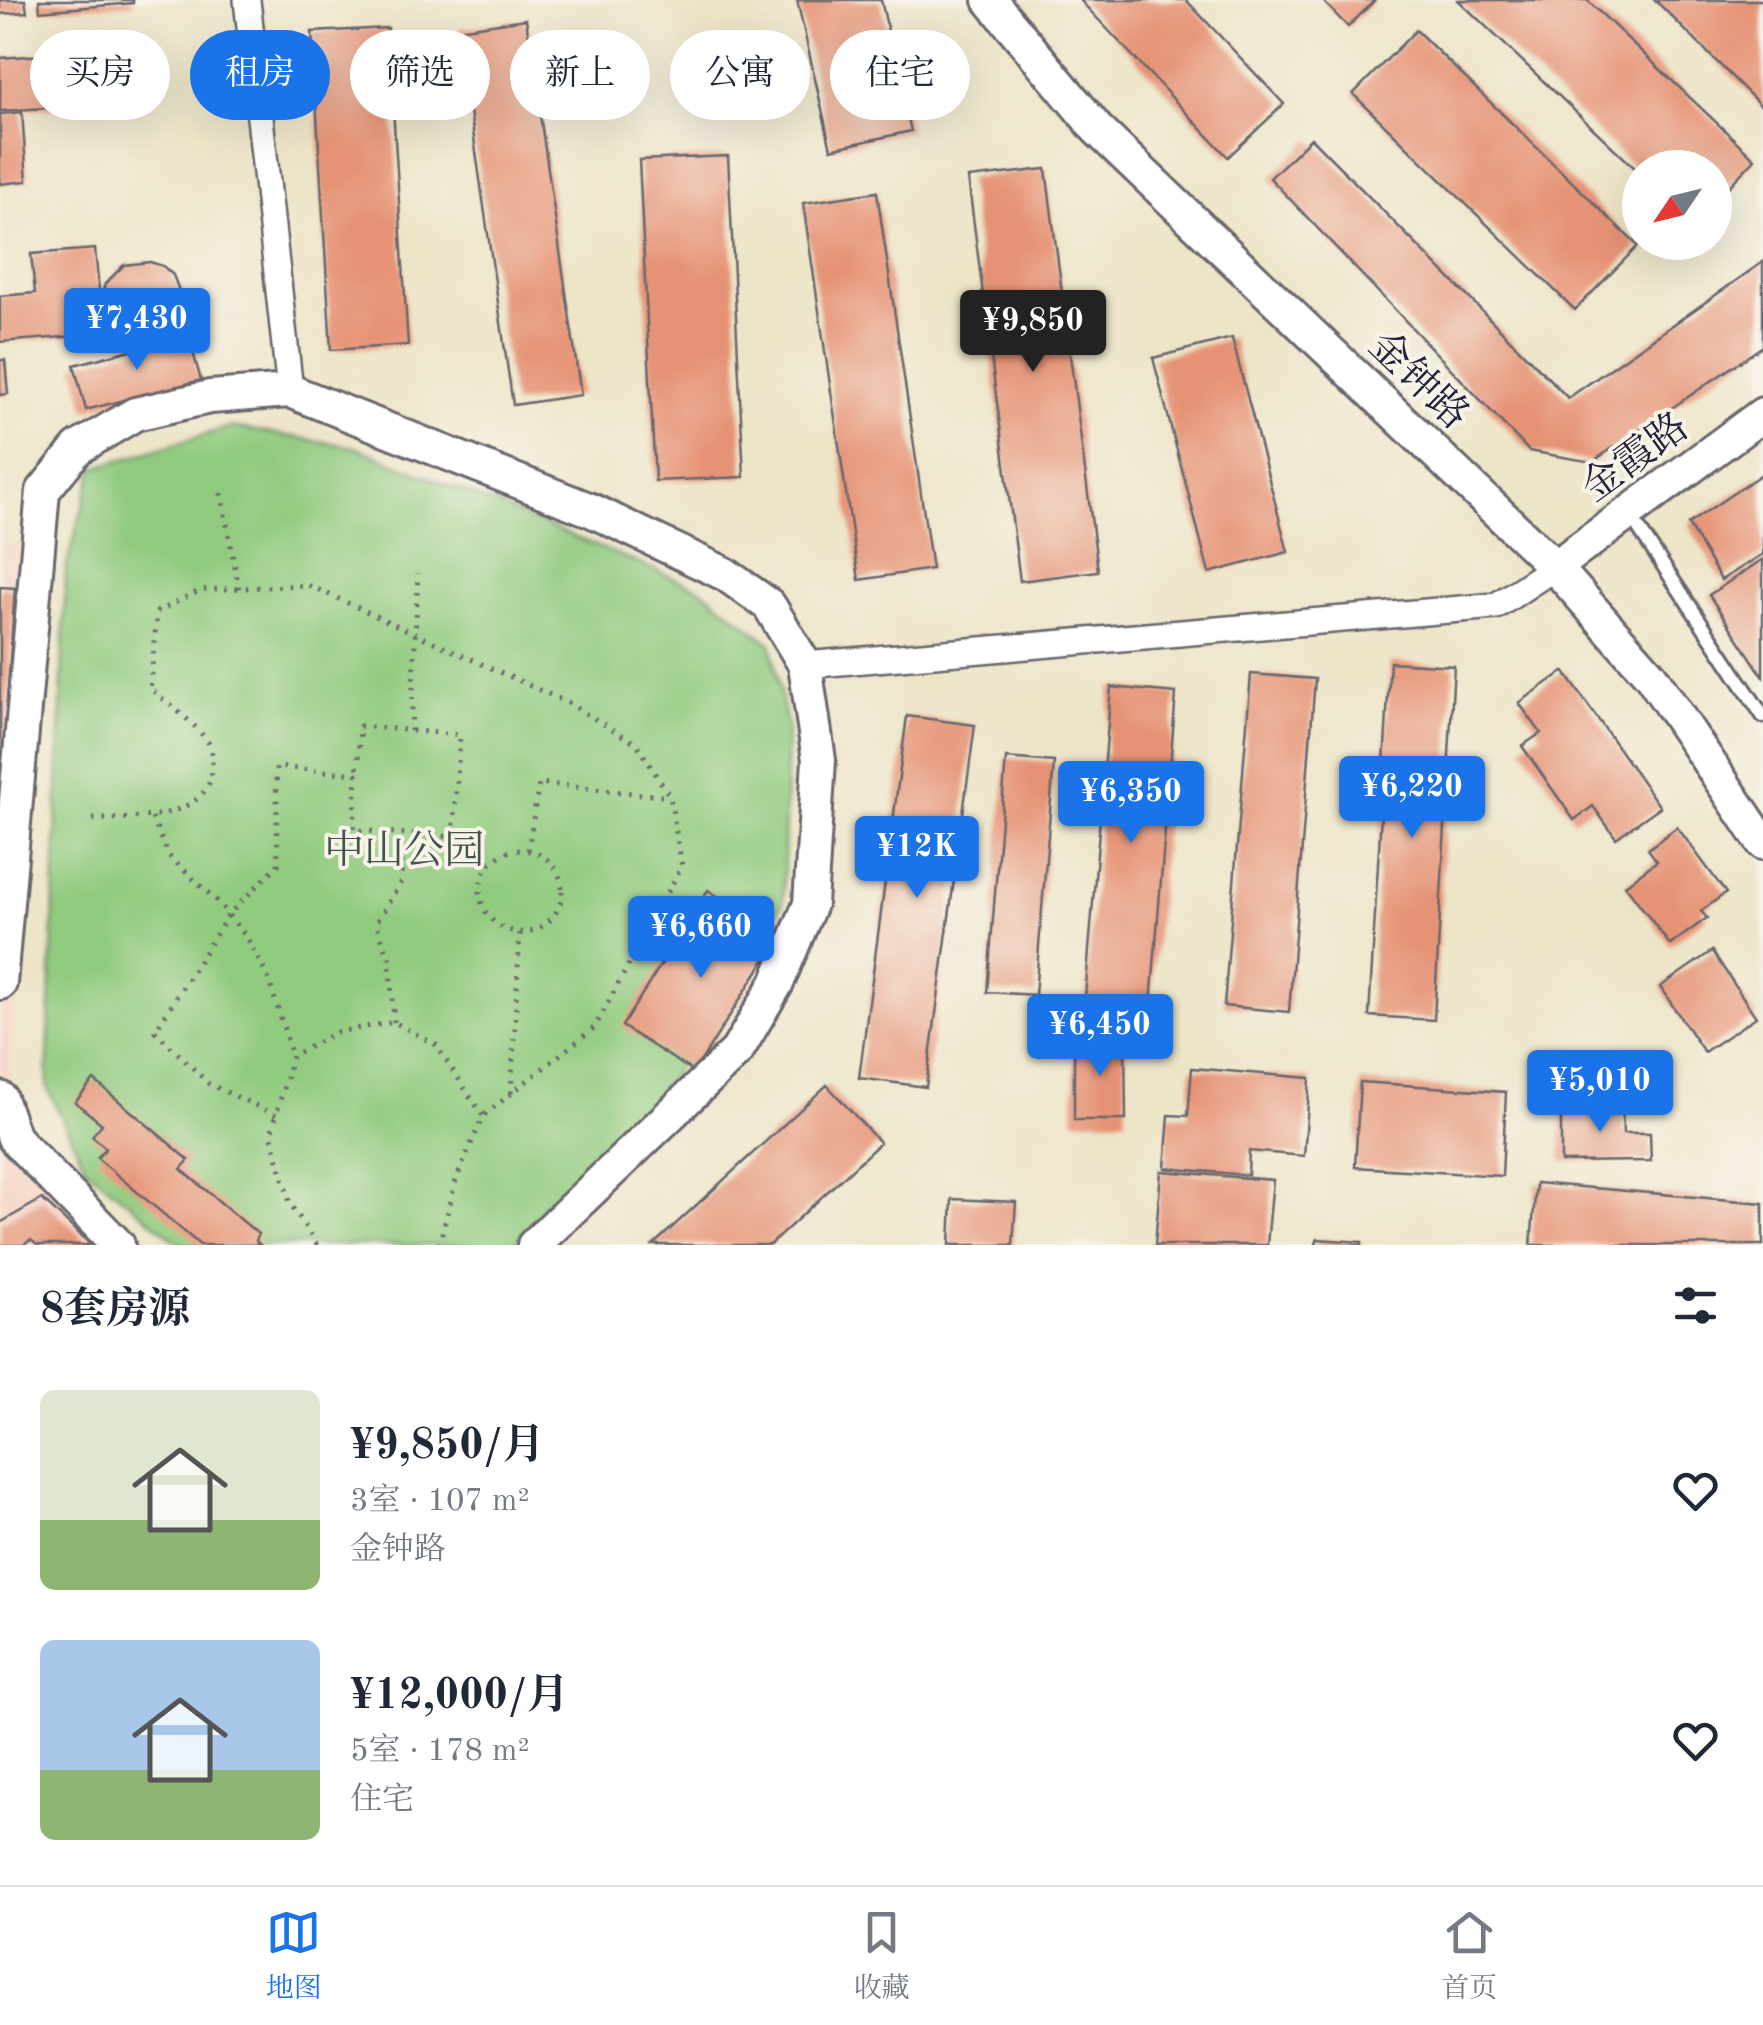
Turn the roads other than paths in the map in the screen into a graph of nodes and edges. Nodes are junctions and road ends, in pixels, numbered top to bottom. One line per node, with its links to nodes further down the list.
1 (248, 0): 3 (street)
2 (990, 0): 6 (street, 金钟路)
3 (290, 391): 7 (street); 10 (street)
4 (1763, 414): 5 (street, 金霞路)
5 (1628, 513): 6 (street, 金霞路); 8 (lane)
6 (1555, 566): 7 (street); 9 (street, 金钟路)
7 (804, 664): 13 (street)
8 (1763, 716)
9 (1763, 843)
10 (0, 983)
11 (0, 1098): 12 (street)
12 (118, 1245)
13 (534, 1245)

